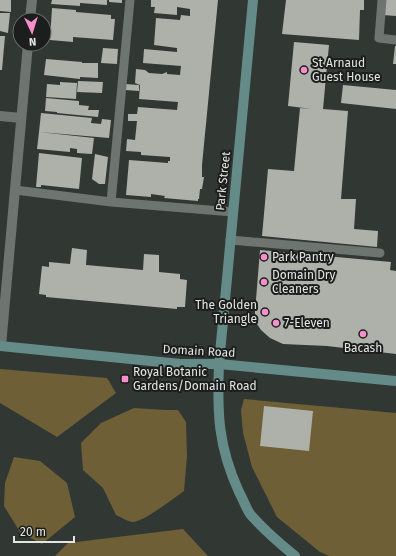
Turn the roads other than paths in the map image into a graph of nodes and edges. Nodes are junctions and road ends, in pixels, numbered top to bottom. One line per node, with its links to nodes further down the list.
1 (32, 0): 5 (street)
2 (130, 0): 11 (lane)
3 (254, 0): 12 (street, Park Street)
4 (382, 0): 6 (lane)
5 (31, 12)
6 (396, 40)
7 (27, 52): 9 (street)
8 (0, 116): 9 (street)
9 (21, 118): 10 (street)
10 (14, 190): 11 (lane); 15 (street)
11 (111, 202): 12 (lane)
12 (233, 212): 13 (street, Park Street)
13 (230, 240): 14 (lane); 16 (street, Park Street)
14 (380, 254)
15 (1, 346): 16 (street, Domain Road)
16 (219, 364): 17 (street, Domain Road); 18 (street, Park Street)
17 (396, 381)
18 (295, 556)

